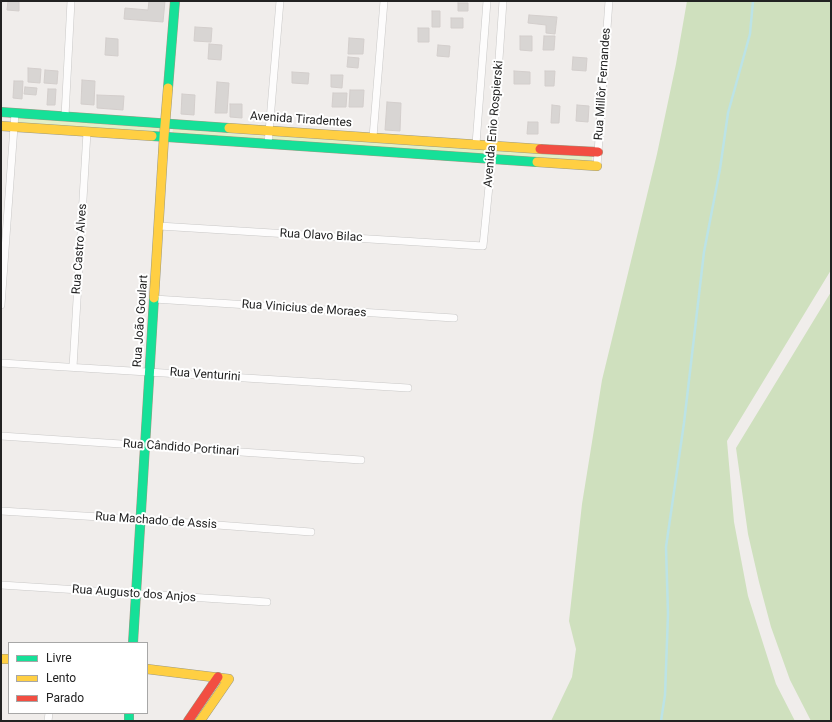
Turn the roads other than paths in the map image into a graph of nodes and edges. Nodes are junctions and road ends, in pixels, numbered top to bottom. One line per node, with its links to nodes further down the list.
1 (71, 1): 10 (street)
2 (175, 1): 11 (street, Rua João Goulart)
3 (280, 1): 14 (street)
4 (384, 1): 17 (street)
5 (487, 1): 19 (street, Avenida Enio Rospierski)
6 (504, 1): 20 (street, Avenida Enio Rospierski)
7 (609, 1): 21 (street, Rua Millôr Fernandes)
8 (1, 112): 9 (street, Avenida Tiradentes)
9 (16, 112): 10 (street, Avenida Tiradentes); 13 (street)
10 (65, 116): 11 (street, Avenida Tiradentes)
11 (166, 123): 14 (street, Avenida Tiradentes); 16 (street, Rua João Goulart)
12 (1, 126): 13 (street)
13 (15, 127): 15 (street); 27 (street)
14 (270, 130): 17 (street, Avenida Tiradentes); 18 (street)
15 (87, 132): 16 (street); 30 (street, Rua Castro Alves)
16 (164, 137): 18 (street); 24 (street, Rua João Goulart)
17 (373, 137): 19 (street, Avenida Tiradentes)
18 (268, 144): 22 (street)
19 (476, 144): 20 (street, Avenida Tiradentes)
20 (493, 146): 21 (street, Avenida Tiradentes); 22 (street, Avenida Enio Rospierski)
21 (598, 152): 23 (street, Rua Millôr Fernandes)
22 (492, 159): 23 (street); 25 (street, Avenida Enio Rospierski)
23 (597, 166)
24 (159, 226): 25 (street, Rua Olavo Bilac); 26 (street, Rua João Goulart)
25 (483, 246)
26 (154, 299): 28 (street, Rua Vinicius de Moraes); 31 (street, Rua João Goulart)
27 (1, 305)
28 (454, 318)
29 (1, 362): 30 (street, Rua Venturini)
30 (73, 367): 31 (street, Rua Venturini)
31 (150, 372): 32 (street, Rua Venturini); 34 (street, Rua João Goulart)
32 (408, 388)
33 (1, 436): 34 (street, Rua Cândido Portinari)
34 (145, 446): 35 (street, Rua Cândido Portinari); 37 (street, Rua João Goulart)
35 (360, 460)
36 (1, 511): 37 (street, Rua Machado de Assis)
37 (140, 520): 38 (street, Rua Machado de Assis); 40 (street, Rua João Goulart)
38 (311, 532)
39 (1, 585): 40 (street, Rua Augusto dos Anjos)
40 (136, 594): 41 (street, Rua Augusto dos Anjos); 42 (street, Rua João Goulart)
41 (267, 602)
42 (133, 642)
43 (148, 669): 44 (street)
44 (218, 677): 45 (street); 46 (street)
45 (188, 721)
46 (200, 721)

